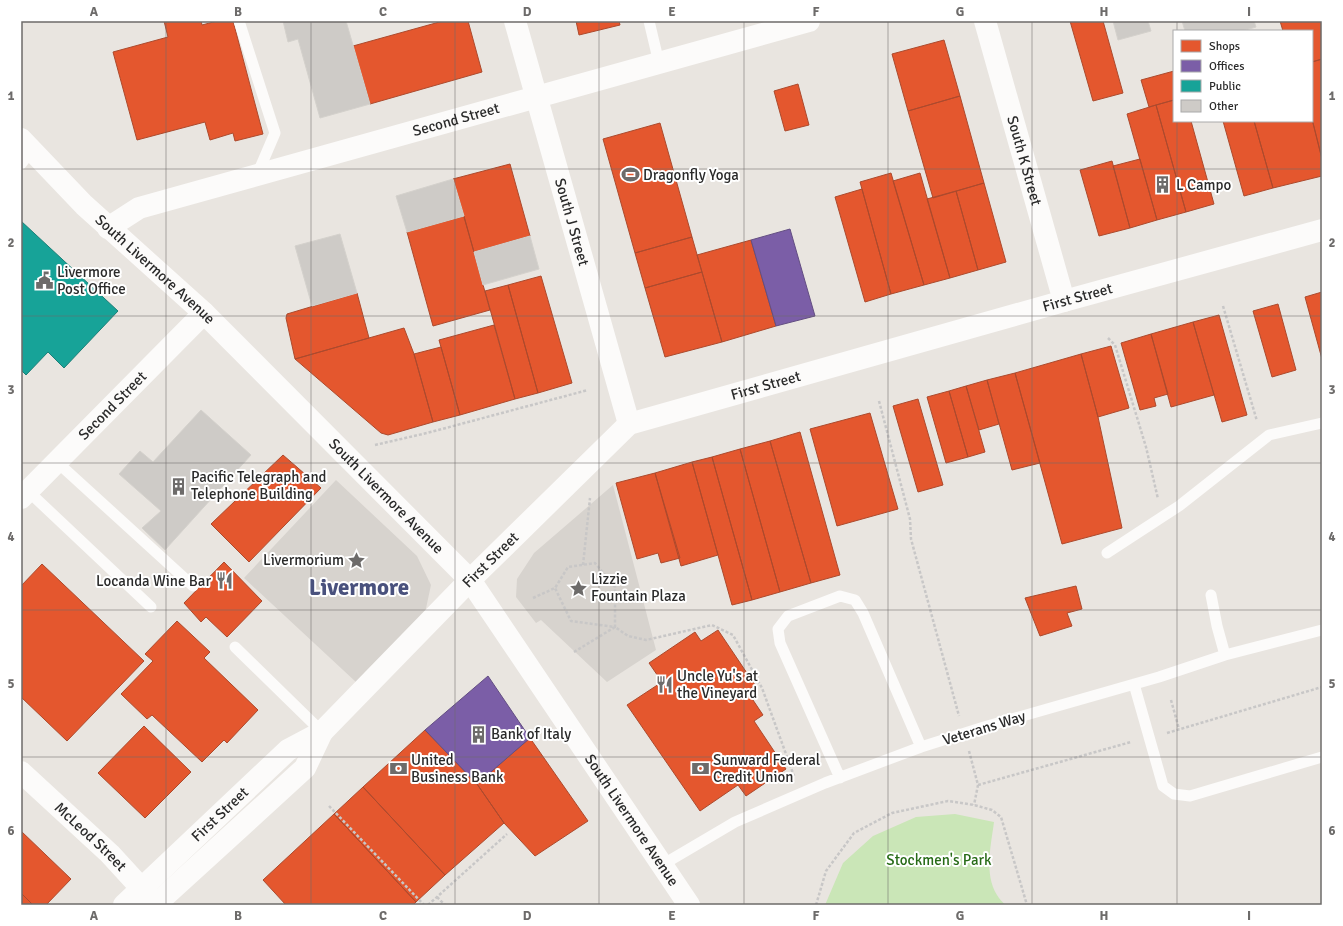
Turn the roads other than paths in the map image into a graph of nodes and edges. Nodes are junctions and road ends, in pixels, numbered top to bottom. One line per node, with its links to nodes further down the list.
1 (239, 21): 9 (lane)
2 (516, 21): 7 (main road, South J Street)
3 (649, 21): 6 (lane)
4 (809, 21): 6 (main road, Second Street)
5 (985, 21): 12 (main road, South K Street)
6 (659, 63): 7 (main road, Second Street)
7 (537, 97): 9 (main road, Second Street); 15 (main road, South J Street)
8 (25, 151): 10 (main road, South Livermore Avenue)
9 (257, 175): 10 (main road, Second Street)
10 (108, 228): 13 (main road, South Livermore Avenue)
11 (1322, 230): 12 (main road, First Street)
12 (1064, 300): 15 (main road, First Street)
13 (204, 313): 16 (main road, Second Street); 19 (main road, South Livermore Avenue)
14 (1322, 423): 18 (lane)
15 (629, 424): 19 (main road, First Street)
16 (57, 462): 17 (main road, Second Street); 20 (lane)
17 (25, 494): 22 (lane)
18 (1108, 553)
19 (470, 580): 27 (main road, First Street); 32 (main road, South Livermore Avenue)
20 (193, 586)
21 (1211, 595): 25 (lane)
22 (151, 608)
23 (1322, 630): 25 (lane, Veterans Way)
24 (235, 648): 27 (lane)
25 (1225, 655): 26 (lane, Veterans Way)
26 (1134, 684): 28 (lane, Veterans Way); 29 (lane)
27 (322, 732): 33 (main road, First Street); 35 (main road, First Street)
28 (921, 747): 31 (lane, Veterans Way); 31 (lane)
29 (1322, 757)
30 (21, 772): 33 (main road, McLeod Street)
31 (840, 778): 32 (lane, Veterans Way)
32 (662, 865): 36 (main road, South Livermore Avenue)
33 (142, 888): 34 (main road, First Street); 35 (main road, McLeod Street)
34 (124, 905)
35 (156, 905)
36 (689, 905)

